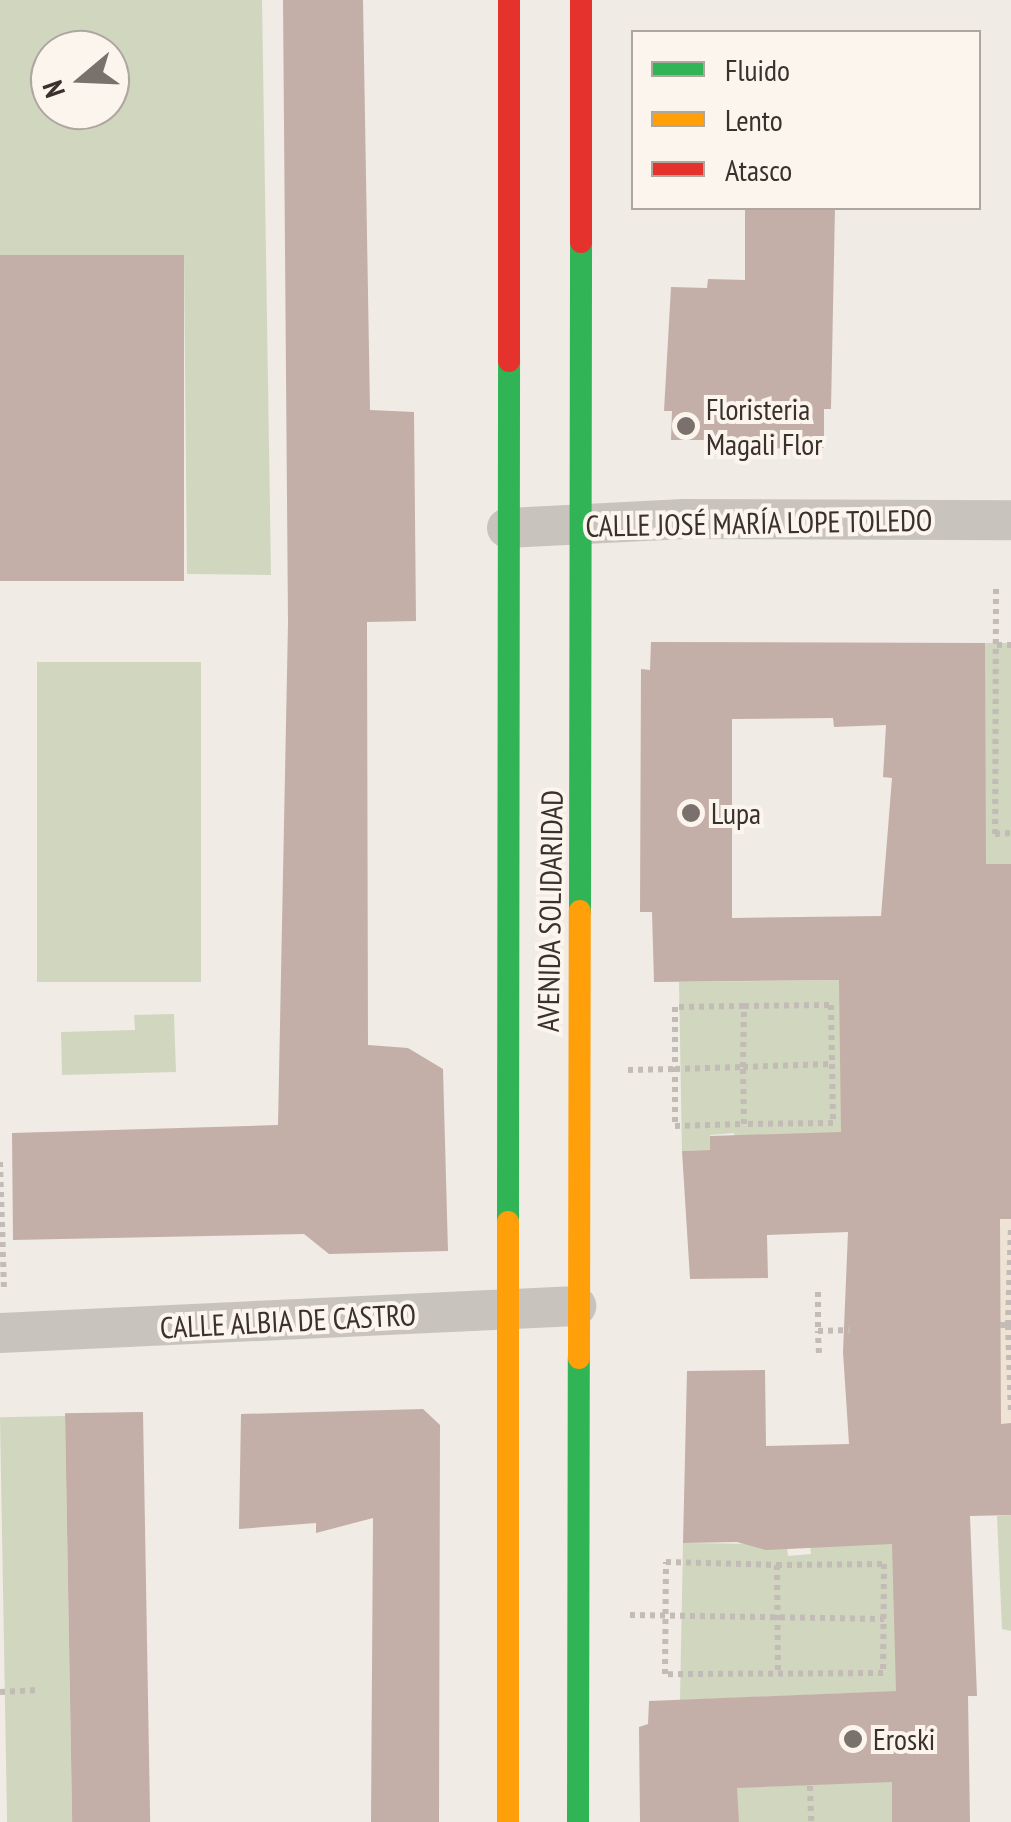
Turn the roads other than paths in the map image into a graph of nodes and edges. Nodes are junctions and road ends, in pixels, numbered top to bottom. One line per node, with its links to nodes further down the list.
1 (509, 0): 5 (main road, AVENIDA SOLIDARIDAD)
2 (581, 0): 4 (main road, AVENIDA SOLIDARIDAD)
3 (1011, 520): 4 (street, CALLE JOSÉ MARÍA LOPE TOLEDO)
4 (581, 526): 5 (street, CALLE JOSÉ MARÍA LOPE TOLEDO); 6 (main road, AVENIDA SOLIDARIDAD)
5 (507, 528): 7 (main road, AVENIDA SOLIDARIDAD)
6 (576, 1306): 7 (street, CALLE ALBIA DE CASTRO); 10 (main road, AVENIDA SOLIDARIDAD)
7 (504, 1310): 8 (street, CALLE ALBIA DE CASTRO); 9 (main road, AVENIDA SOLIDARIDAD)
8 (0, 1333)
9 (508, 1822)
10 (578, 1822)

